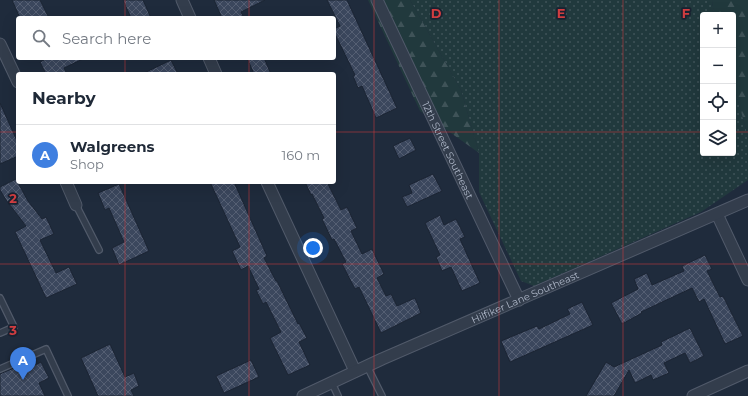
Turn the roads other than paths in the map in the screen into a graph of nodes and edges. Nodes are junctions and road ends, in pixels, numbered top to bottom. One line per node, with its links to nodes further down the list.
1 (182, 0): 3 (street)
2 (377, 0): 16 (street, 12th Street Southeast)
3 (189, 16)
4 (0, 44): 7 (street)
5 (210, 60): 6 (street)
6 (215, 72)
7 (16, 78)
8 (67, 184): 11 (street)
9 (268, 184): 20 (street)
10 (748, 200): 12 (street, Hilfiker Lane Southeast)
11 (76, 205): 13 (lane)
12 (717, 214): 14 (street); 16 (street, Hilfiker Lane Southeast)
13 (99, 250)
14 (748, 280)
15 (0, 298): 17 (lane)
16 (519, 300): 18 (street, Hilfiker Lane Southeast)
17 (0, 333)
18 (367, 366): 20 (street, Hilfiker Lane Southeast); 26 (lane)
19 (0, 369): 23 (lane)
20 (355, 371): 22 (street, Hilfiker Lane Southeast)
21 (748, 371): 27 (street)
22 (332, 382): 24 (street, Hilfiker Lane Southeast); 25 (lane)
23 (68, 396)
24 (303, 396)
25 (338, 396)
26 (382, 396)
27 (693, 396)

